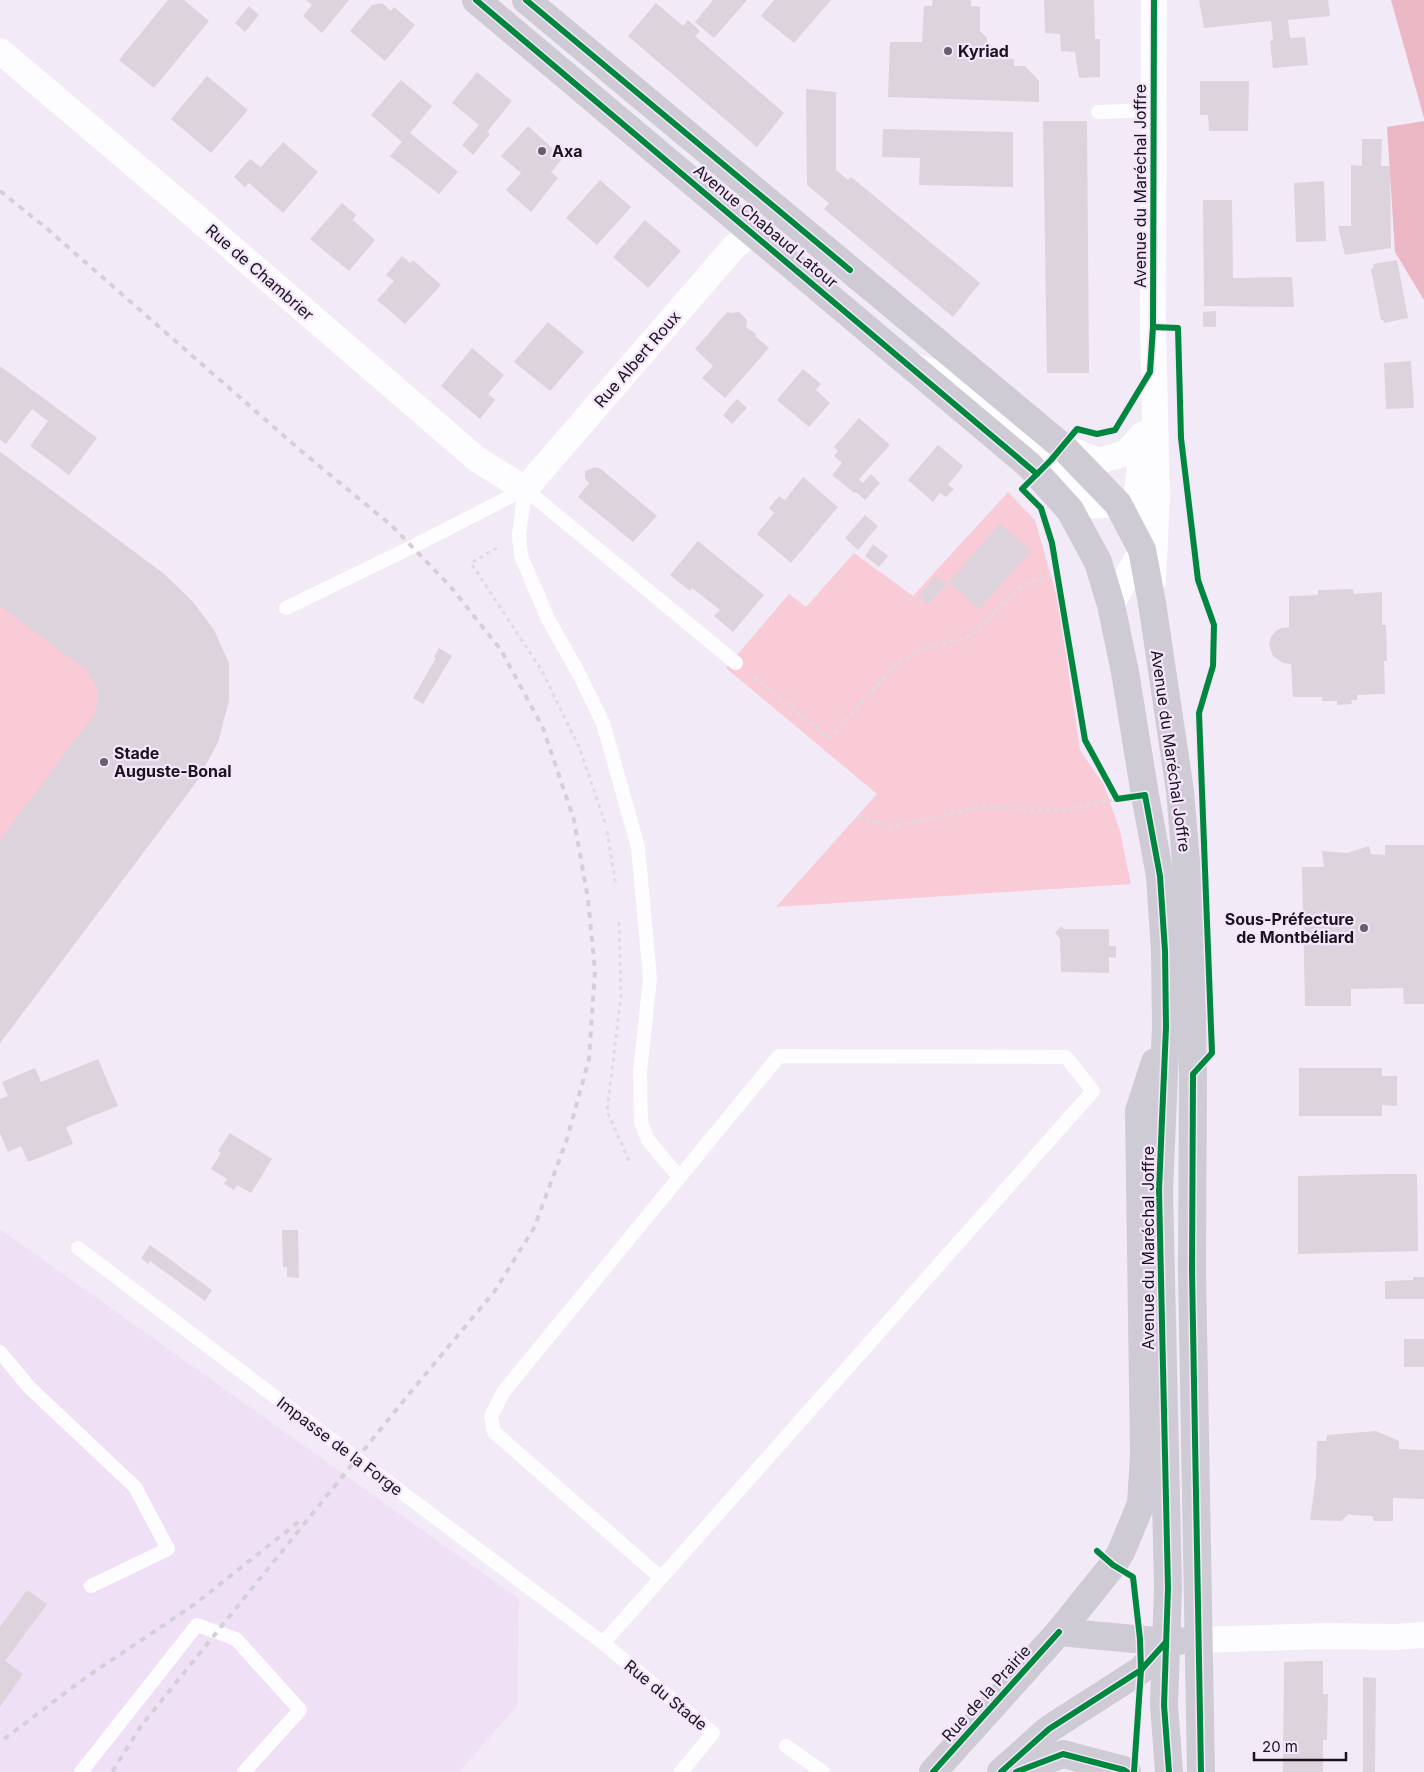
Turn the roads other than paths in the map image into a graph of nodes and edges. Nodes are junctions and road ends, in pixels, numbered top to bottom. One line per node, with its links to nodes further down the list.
1 (476, 0): 7 (main road, Avenue Chabaud Latour)
2 (526, 0): 11 (main road, Avenue Chabaud Latour)
3 (1154, 0): 5 (street, Avenue du Maréchal Joffre)
4 (0, 51): 13 (street, Rue de Chambrier)
5 (1154, 110): 6 (lane); 8 (street, Avenue du Maréchal Joffre)
6 (1098, 112)
7 (752, 232): 9 (main road, Avenue Chabaud Latour); 13 (street, Rue Albert Roux)
8 (1153, 327): 10 (street, Avenue du Maréchal Joffre); 14 (street, Avenue du Maréchal Joffre)
9 (909, 364): 12 (main road, Avenue Chabaud Latour); 14 (street)
10 (1143, 434): 11 (street, Avenue Chabaud Latour); 14 (street, Avenue du Maréchal Joffre)
11 (1063, 447): 14 (main road, Avenue Chabaud Latour)
12 (1037, 474): 17 (main road, Avenue du Maréchal Joffre)
13 (524, 488): 18 (lane); 19 (lane); 21 (lane)
14 (1137, 501): 15 (main road, Avenue Chabaud Latour); 16 (street, Avenue du Maréchal Joffre)
15 (1142, 550): 16 (main road, Avenue Chabaud Latour); 17 (street)
16 (1152, 603): 28 (main road, Avenue du Maréchal Joffre)
17 (1111, 605): 20 (main road, Avenue du Maréchal Joffre)
18 (286, 608)
19 (736, 663)
20 (1166, 1027): 26 (main road, Rue de la Prairie); 29 (main road, Avenue du Maréchal Joffre)
21 (679, 1177): 24 (lane); 24 (lane)
22 (78, 1248): 30 (lane, Impasse de la Forge)
23 (0, 1352): 25 (lane)
24 (661, 1578): 30 (lane)
25 (91, 1586)
26 (1059, 1632): 29 (main road); 36 (main road, Rue de la Prairie)
27 (1424, 1635): 28 (street)
28 (1198, 1640): 29 (main road); 41 (main road, Avenue du Maréchal Joffre)
29 (1166, 1642): 37 (main road); 40 (main road, Avenue du Maréchal Joffre)
30 (602, 1643): 34 (lane, Rue du Stade)
31 (786, 1746): 35 (lane)
32 (81, 1772): 33 (lane)
33 (244, 1772)
34 (681, 1772)
35 (824, 1772)
36 (933, 1772)
37 (1001, 1772)
38 (1016, 1772): 39 (main road)
39 (1127, 1772)
40 (1169, 1772)
41 (1201, 1772)

